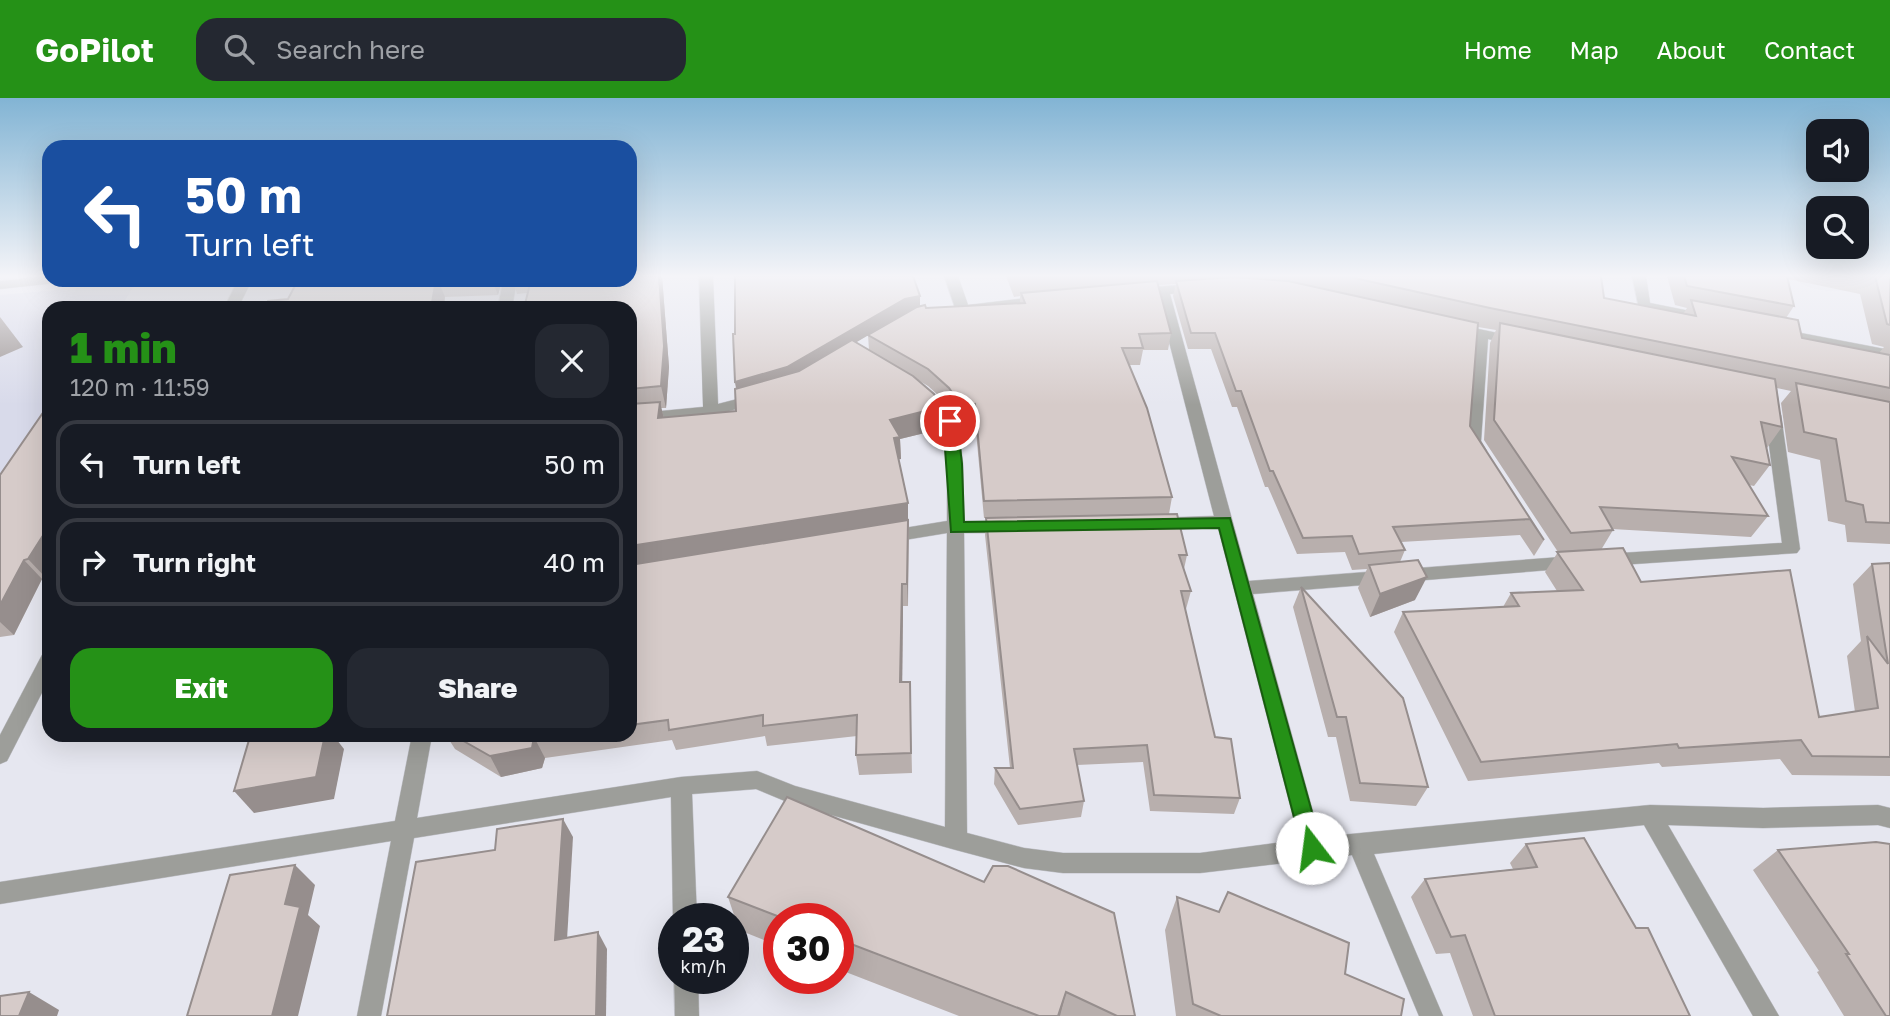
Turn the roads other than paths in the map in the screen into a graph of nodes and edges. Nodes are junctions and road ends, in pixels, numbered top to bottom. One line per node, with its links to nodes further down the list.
1 (708, 319): 13 (street)
2 (1170, 319): 16 (street)
3 (1710, 319): 4 (street)
4 (1726, 322)
5 (1442, 325): 7 (street)
6 (1767, 330): 9 (street)
7 (1481, 334): 8 (street); 15 (street)
8 (1534, 345)
9 (1890, 354)
10 (909, 384): 19 (street)
11 (775, 393): 13 (street)
12 (1770, 393): 21 (street)
13 (711, 411): 14 (street)
14 (637, 418)
15 (1487, 464)
16 (1225, 522): 17 (street); 21 (street)
17 (1131, 524)
18 (1023, 527): 19 (street)
19 (956, 528): 20 (street); 29 (street)
20 (863, 541)
21 (1242, 587): 31 (street)
22 (42, 674): 24 (street)
23 (421, 742): 28 (street)
24 (0, 755)
25 (681, 786): 28 (street); 29 (street); 33 (street)
26 (1650, 814): 27 (street); 30 (street); 38 (street)
27 (1890, 818)
28 (405, 828): 32 (street); 35 (street)
29 (956, 840): 31 (street)
30 (1359, 845): 31 (street); 37 (street)
31 (1312, 848)
32 (0, 893)
33 (685, 903)
34 (686, 994): 36 (street)
35 (369, 1016)
36 (687, 1016)
37 (1432, 1016)
38 (1767, 1016)

